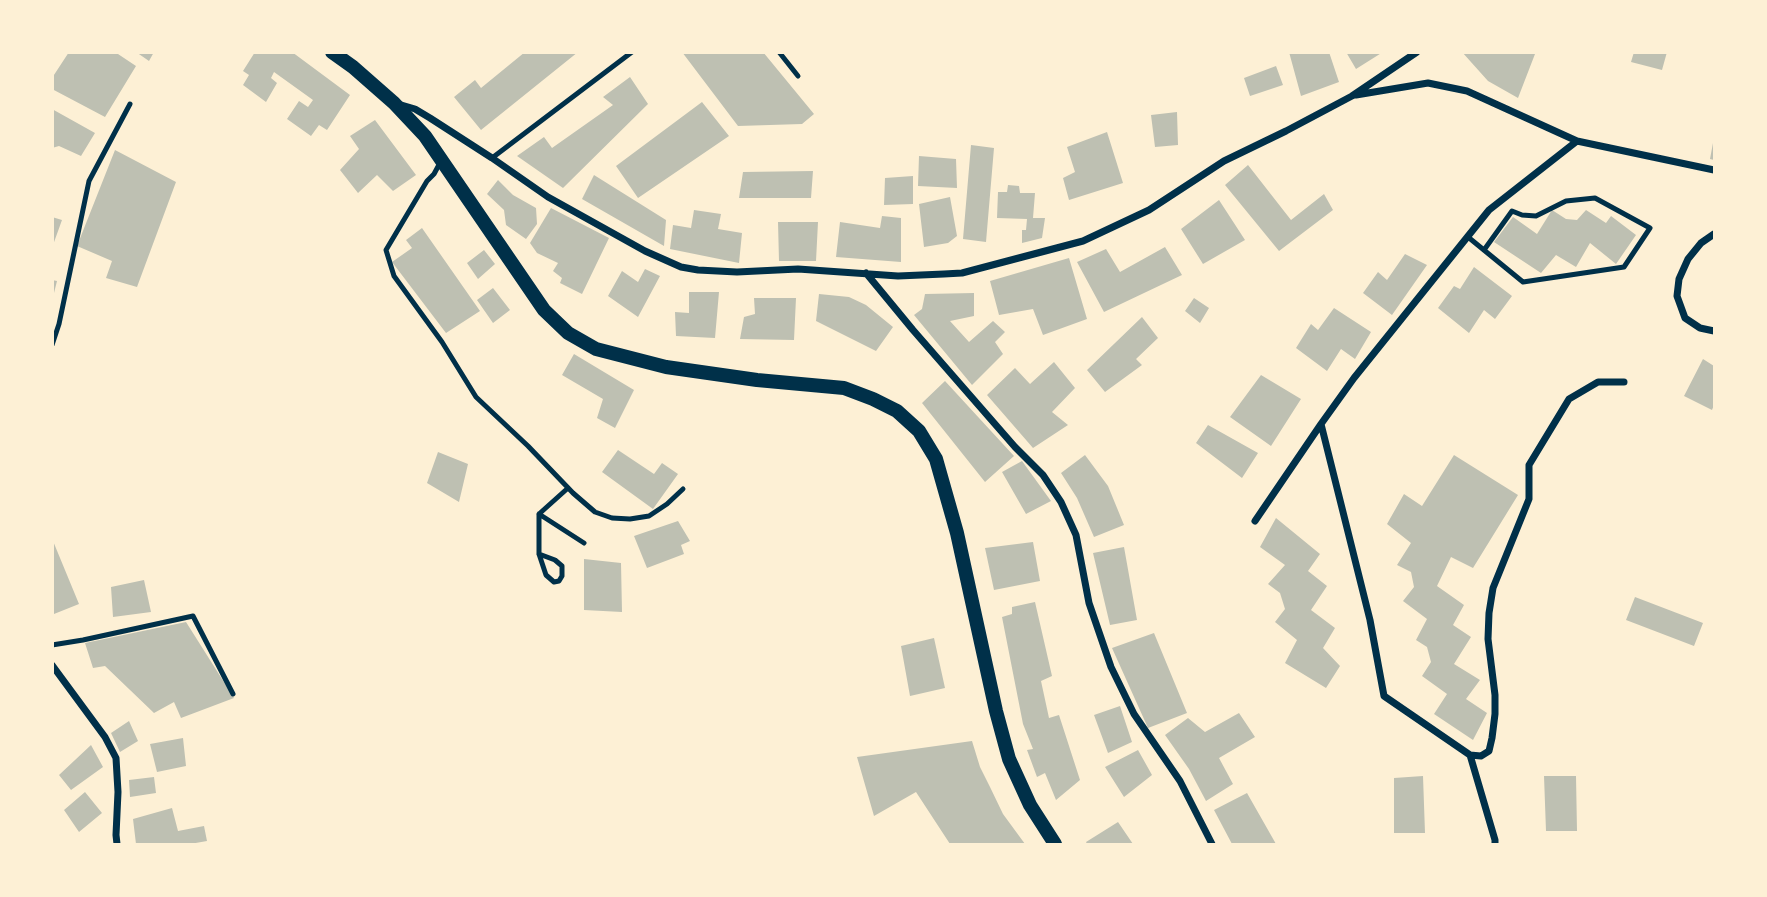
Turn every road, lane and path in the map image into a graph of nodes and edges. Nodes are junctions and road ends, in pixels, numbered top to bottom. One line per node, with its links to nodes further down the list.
1 (332, 52): 7 (main road)
2 (632, 52): 10 (lane)
3 (779, 52): 5 (lane)
4 (1417, 52): 6 (street)
5 (798, 76)
6 (1352, 96): 9 (street); 16 (street)
7 (394, 103): 10 (street); 11 (main road)
8 (130, 104): 18 (lane)
9 (1577, 141): 12 (street); 14 (street)
10 (492, 158): 16 (street)
11 (442, 159): 21 (lane); 32 (main road)
12 (1714, 170)
13 (1714, 234): 17 (street)
14 (1468, 237): 15 (lane); 20 (street)
15 (1484, 250): 15 (lane)
16 (866, 273): 33 (street)
17 (1714, 331)
18 (52, 345)
19 (1624, 382): 30 (street)
20 (1321, 424): 24 (street); 30 (street)
21 (568, 488): 22 (lane); 23 (lane)
22 (683, 489)
23 (539, 514): 25 (lane); 26 (lane)
24 (1255, 521)
25 (584, 543)
26 (539, 554): 26 (lane)
27 (52, 645): 29 (lane)
28 (52, 666): 31 (street)
29 (233, 694)
30 (1470, 755): 34 (street)
31 (117, 845)
32 (1055, 845)
33 (1212, 845)
34 (1494, 845)

